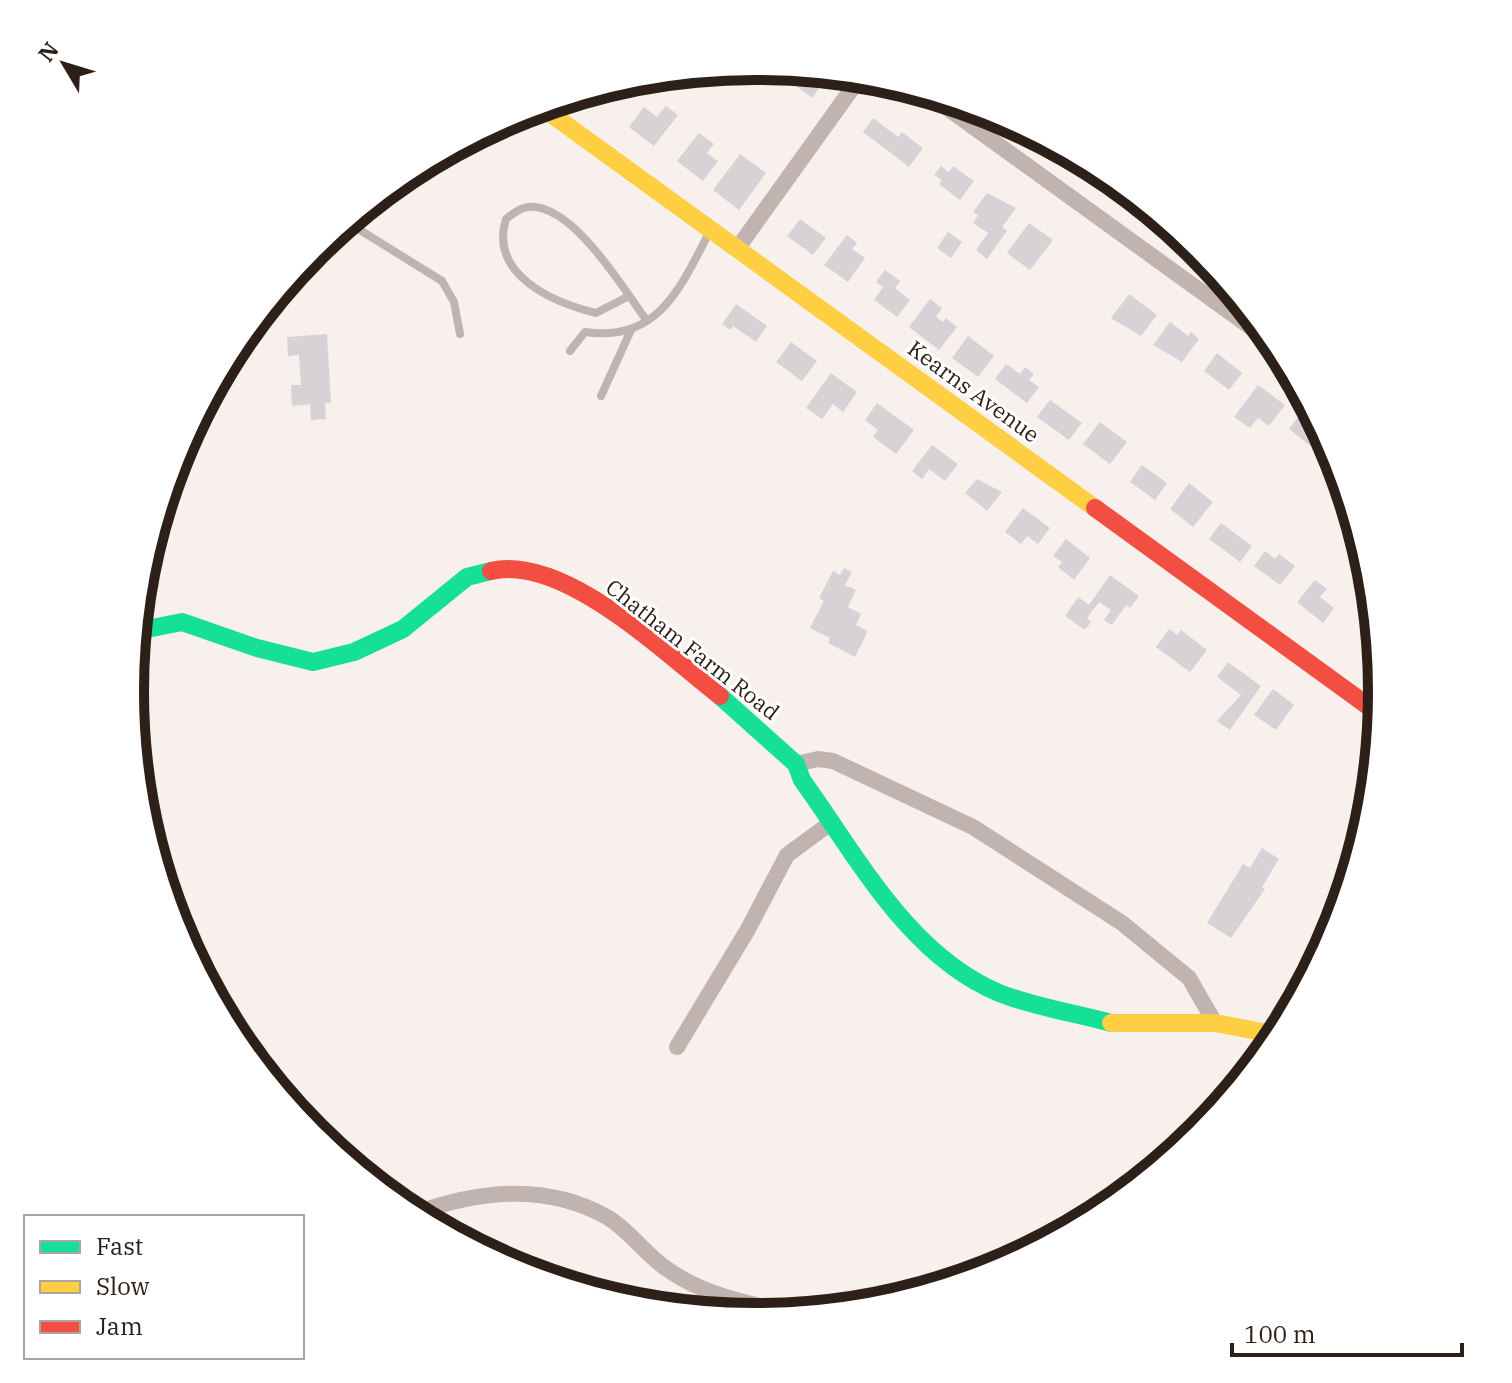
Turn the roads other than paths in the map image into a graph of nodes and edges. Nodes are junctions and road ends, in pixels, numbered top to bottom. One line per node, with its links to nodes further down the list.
1 (852, 88): 6 (street)
2 (952, 112): 9 (street)
3 (552, 115): 5 (street, Kearns Avenue)
4 (357, 228): 11 (lane)
5 (710, 230): 6 (street, Kearns Avenue); 8 (lane)
6 (737, 249): 15 (street, Kearns Avenue)
7 (629, 296): 7 (lane); 8 (lane)
8 (647, 321): 10 (lane)
9 (1243, 322)
10 (631, 330): 12 (lane); 13 (lane)
11 (460, 334)
12 (570, 351)
13 (601, 396)
14 (148, 629): 16 (street, Chatham Farm Road)
15 (1367, 706)
16 (796, 764): 17 (street, Chatham Farm Road); 18 (street)
17 (832, 822): 18 (street, Chatham Farm Road); 20 (street)
18 (1215, 1023): 19 (street, Chatham Farm Road)
19 (1263, 1032)
20 (677, 1047)
21 (430, 1209): 22 (street)
22 (752, 1303)

